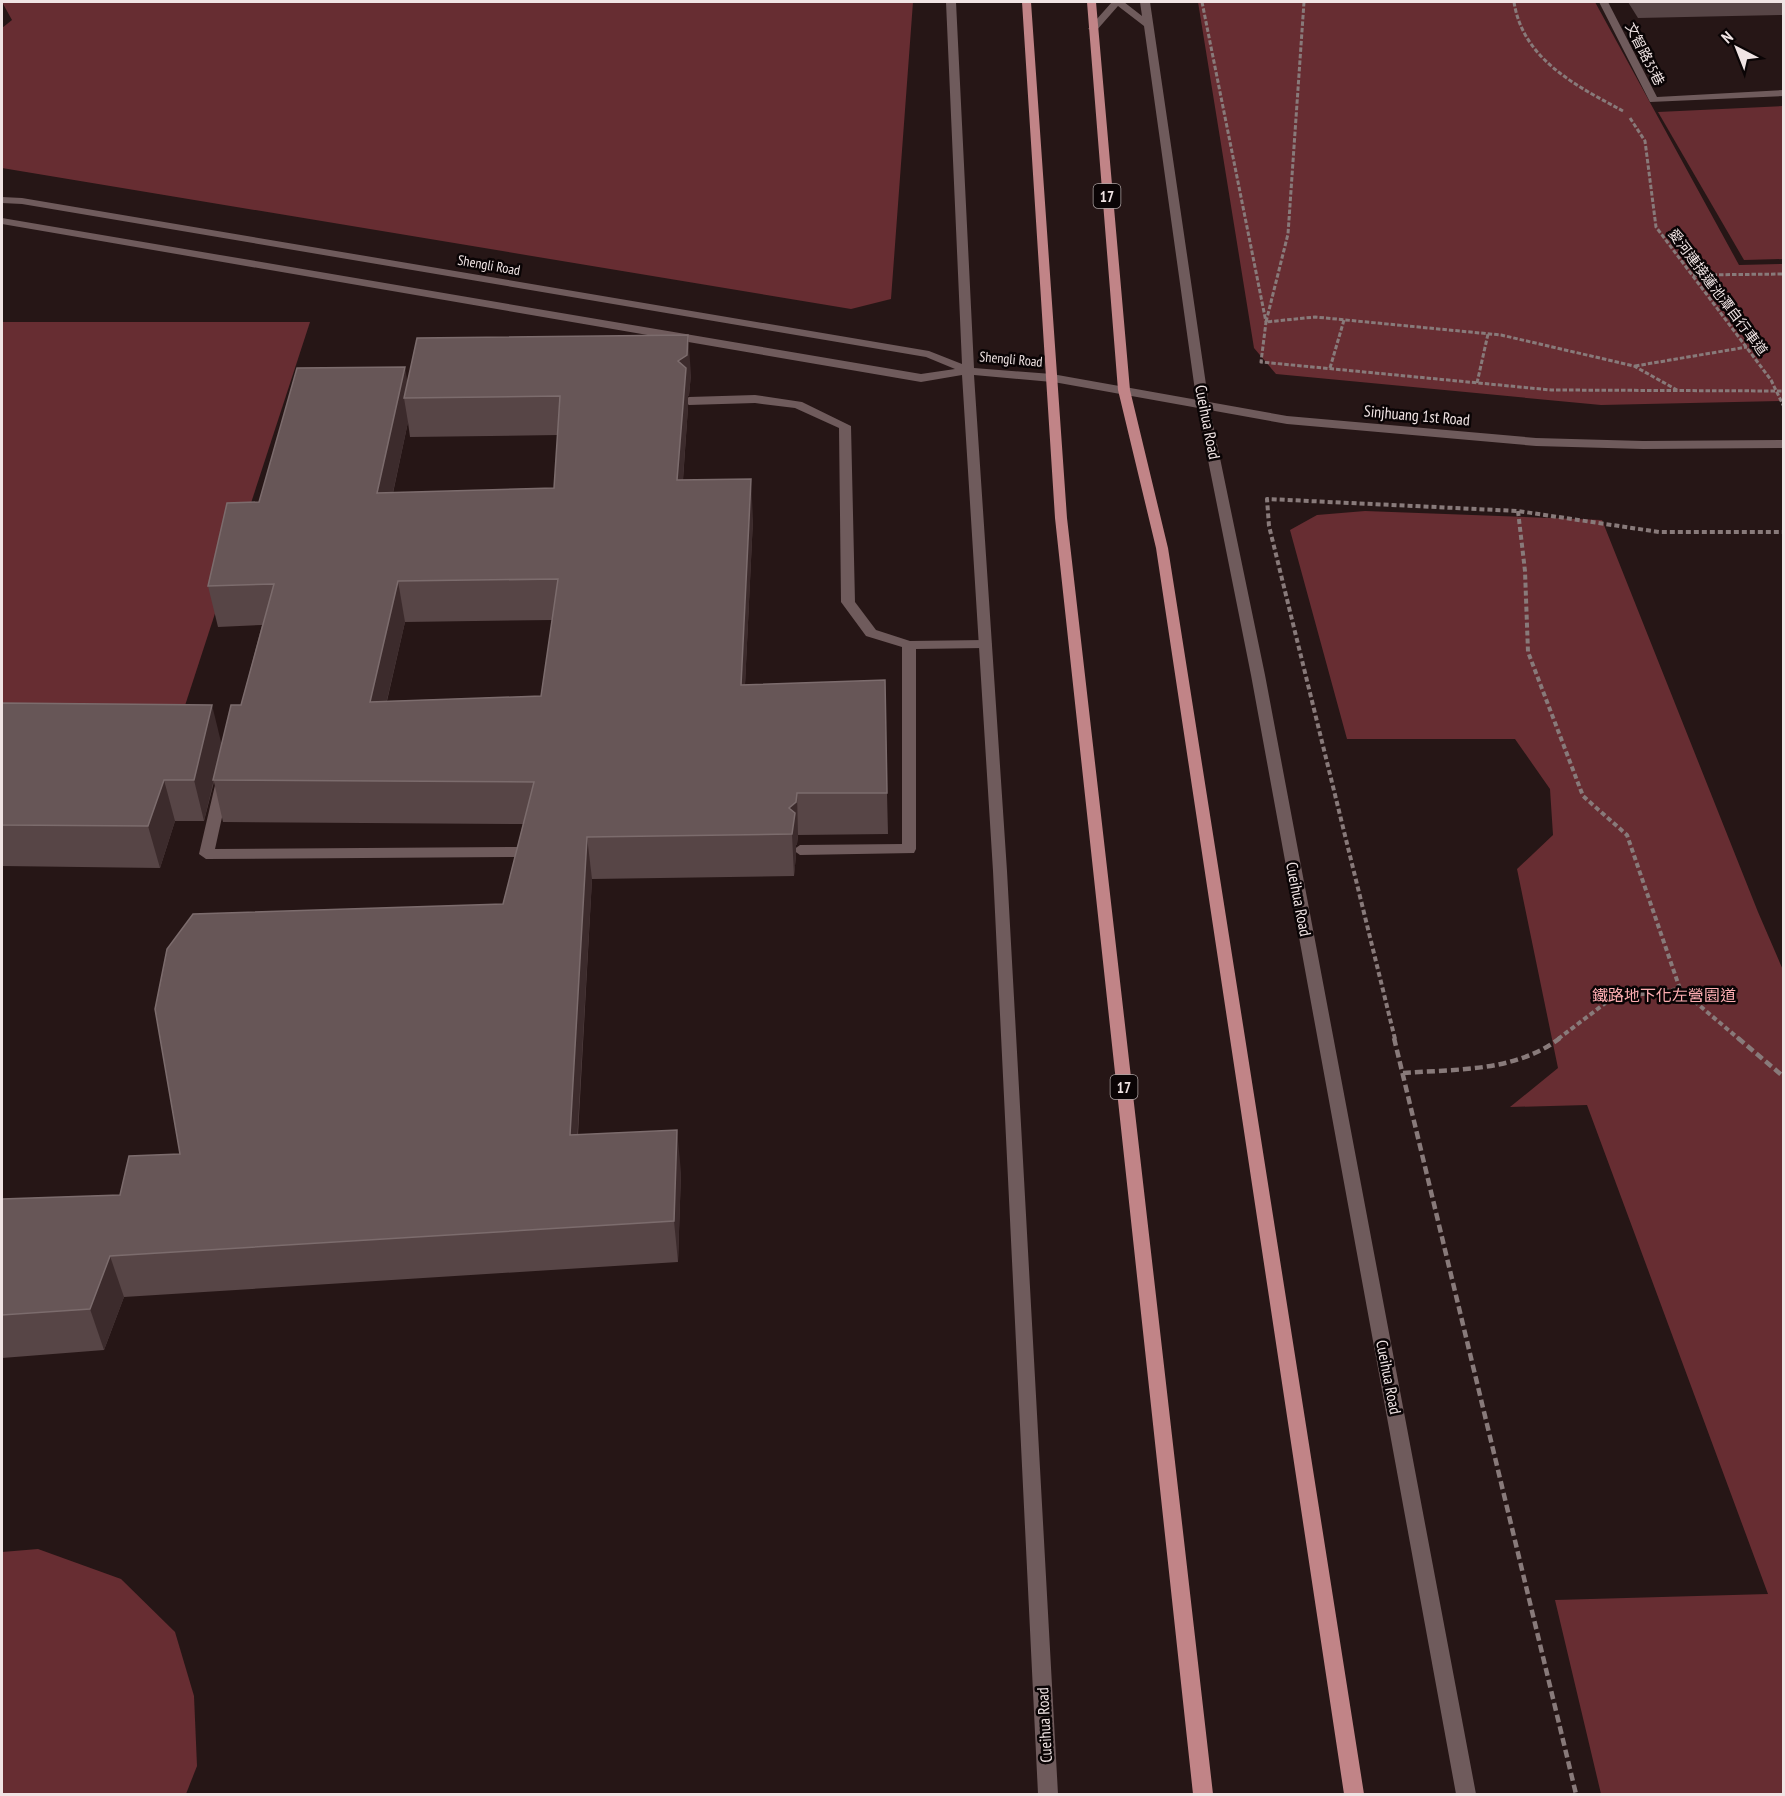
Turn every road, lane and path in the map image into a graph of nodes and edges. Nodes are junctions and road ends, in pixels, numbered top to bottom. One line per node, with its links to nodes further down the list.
1 (951, 2): 23 (street, Cueihua Road)
2 (1026, 2): 24 (main road, 17)
3 (1091, 2): 11 (main road, 17)
4 (1118, 2): 10 (street); 11 (street)
5 (1146, 2): 10 (street, Cueihua Road)
6 (1202, 2): 18 (path)
7 (1304, 2): 18 (path)
8 (1514, 2): 16 (path, 愛河連接蓮池潭自行車道)
9 (1603, 2): 12 (street, 文智路35巷)
10 (1148, 25): 31 (street, Cueihua Road)
11 (1093, 29): 26 (main road, 17)
12 (1784, 93)
13 (2, 200): 23 (street, Shengli Road)
14 (2, 221): 23 (street, Shengli Road)
15 (1784, 274): 16 (path)
16 (1692, 275): 20 (path, 愛河連接蓮池潭自行車道)
17 (1344, 320): 18 (path); 19 (path); 22 (path)
18 (1266, 322): 22 (path)
19 (1488, 334): 21 (path); 25 (path)
20 (1747, 347): 21 (path); 29 (path, 愛河連接蓮池潭自行車道)
21 (1634, 366): 27 (path)
22 (1330, 369): 25 (path)
23 (968, 371): 24 (street, Shengli Road); 36 (street, Cueihua Road)
24 (1052, 378): 26 (street, Sinjhuang 1st Road); 45 (main road, 17)
25 (1478, 383): 27 (path)
26 (1124, 390): 31 (street, Sinjhuang 1st Road); 46 (main road, 17)
27 (1678, 391): 29 (path)
28 (1784, 391): 29 (path)
29 (1776, 392): 32 (path, 愛河連接蓮池潭自行車道)
30 (689, 401): 37 (street)
31 (1203, 405): 33 (street, Sinjhuang 1st Road); 47 (street, Cueihua Road)
32 (1784, 407)
33 (1784, 444)
34 (1518, 512): 35 (path); 41 (path); 42 (path)
35 (1784, 532)
36 (985, 644): 37 (street); 44 (street, Cueihua Road)
37 (909, 645): 39 (street)
38 (225, 769): 40 (street)
39 (800, 850)
40 (523, 852)
41 (1680, 989): 42 (path); 43 (path)
42 (1403, 1073): 48 (path)
43 (1784, 1077)
44 (1048, 1794)
45 (1203, 1794)
46 (1354, 1794)
47 (1466, 1794)
48 (1576, 1794)

